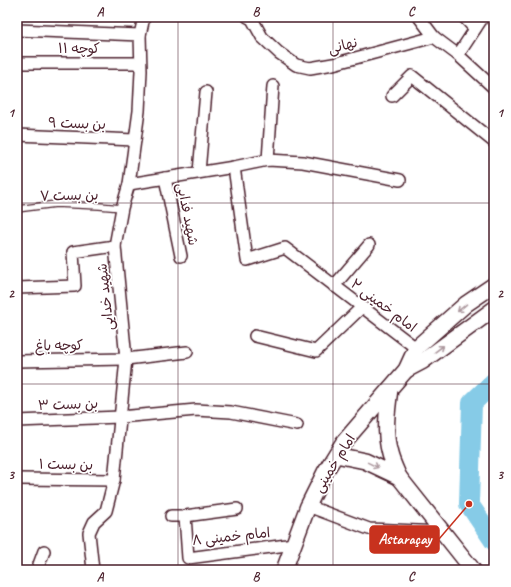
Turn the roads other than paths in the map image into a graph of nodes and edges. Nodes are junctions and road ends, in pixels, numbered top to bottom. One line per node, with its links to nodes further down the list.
1 (144, 17): 10 (street, شهید خدایی)
2 (248, 17): 7 (street, نهانی)
3 (261, 17): 7 (street)
4 (419, 17): 11 (street)
5 (464, 17): 8 (street)
6 (483, 17): 8 (street)
7 (258, 29): 11 (street, نهانی)
8 (475, 29): 12 (street)
9 (17, 30): 10 (street)
10 (140, 35): 14 (street, شهید خدایی)
11 (434, 37): 12 (street)
12 (458, 56): 16 (street)
13 (17, 63): 14 (street, کوچه ۱۱)
14 (140, 63): 20 (street, شهید خدایی)
15 (273, 86): 22 (street)
16 (494, 88)
17 (206, 92): 24 (street)
18 (392, 96): 21 (street)
19 (17, 135): 20 (street, بن بست ۹)
20 (135, 140): 27 (street, شهید خدایی)
21 (494, 142)
22 (268, 160): 23 (street); 26 (street)
23 (234, 167): 24 (street); 34 (street, امام خمینی ۲)
24 (199, 172): 25 (street)
25 (165, 178): 27 (street); 32 (street, شهید فدایی)
26 (400, 180)
27 (129, 184): 28 (street, شهید خدایی)
28 (122, 208): 29 (lane, بن بست ۷); 31 (street, شهید خدایی)
29 (17, 210)
30 (369, 245): 34 (street)
31 (115, 246): 35 (street); 41 (street, شهید خدایی)
32 (181, 256)
33 (494, 285): 39 (street, امام خمینی, one-way to 39)
34 (334, 286): 36 (street, امام خمینی ۲)
35 (17, 288)
36 (362, 307): 38 (street); 39 (street, امام خمینی ۲)
37 (494, 309): 43 (street, امام خمینی, one-way to 37)
38 (255, 336)
39 (416, 348): 43 (street, امام خمینی)
40 (188, 352): 41 (street, کوچه باغ)
41 (126, 359): 42 (street, کوچه باغ); 45 (street, شهید خدایی)
42 (17, 361)
43 (406, 370): 44 (street, امام خمینی)
44 (390, 389): 48 (street, امام خمینی); 49 (street)
45 (120, 417): 46 (street, بن بست ۳); 47 (street, بن بست ۳); 51 (street, شهید خدایی)
46 (17, 421)
47 (297, 425)
48 (336, 455): 49 (street, one-way to 49); 52 (street, امام خمینی)
49 (399, 477): 56 (street)
50 (17, 479): 51 (street, بن بست ۱)
51 (114, 480): 60 (street, شهید خدایی)
52 (308, 506): 56 (street); 57 (street, امام خمینی)
53 (237, 509): 55 (street)
54 (171, 516): 55 (street)
55 (185, 516): 57 (street, امام خمینی ۸)
56 (442, 532): 62 (street)
57 (294, 544): 61 (street, امام خمینی)
58 (44, 551): 59 (street)
59 (37, 570)
60 (93, 570)
61 (284, 570)
62 (473, 570)

